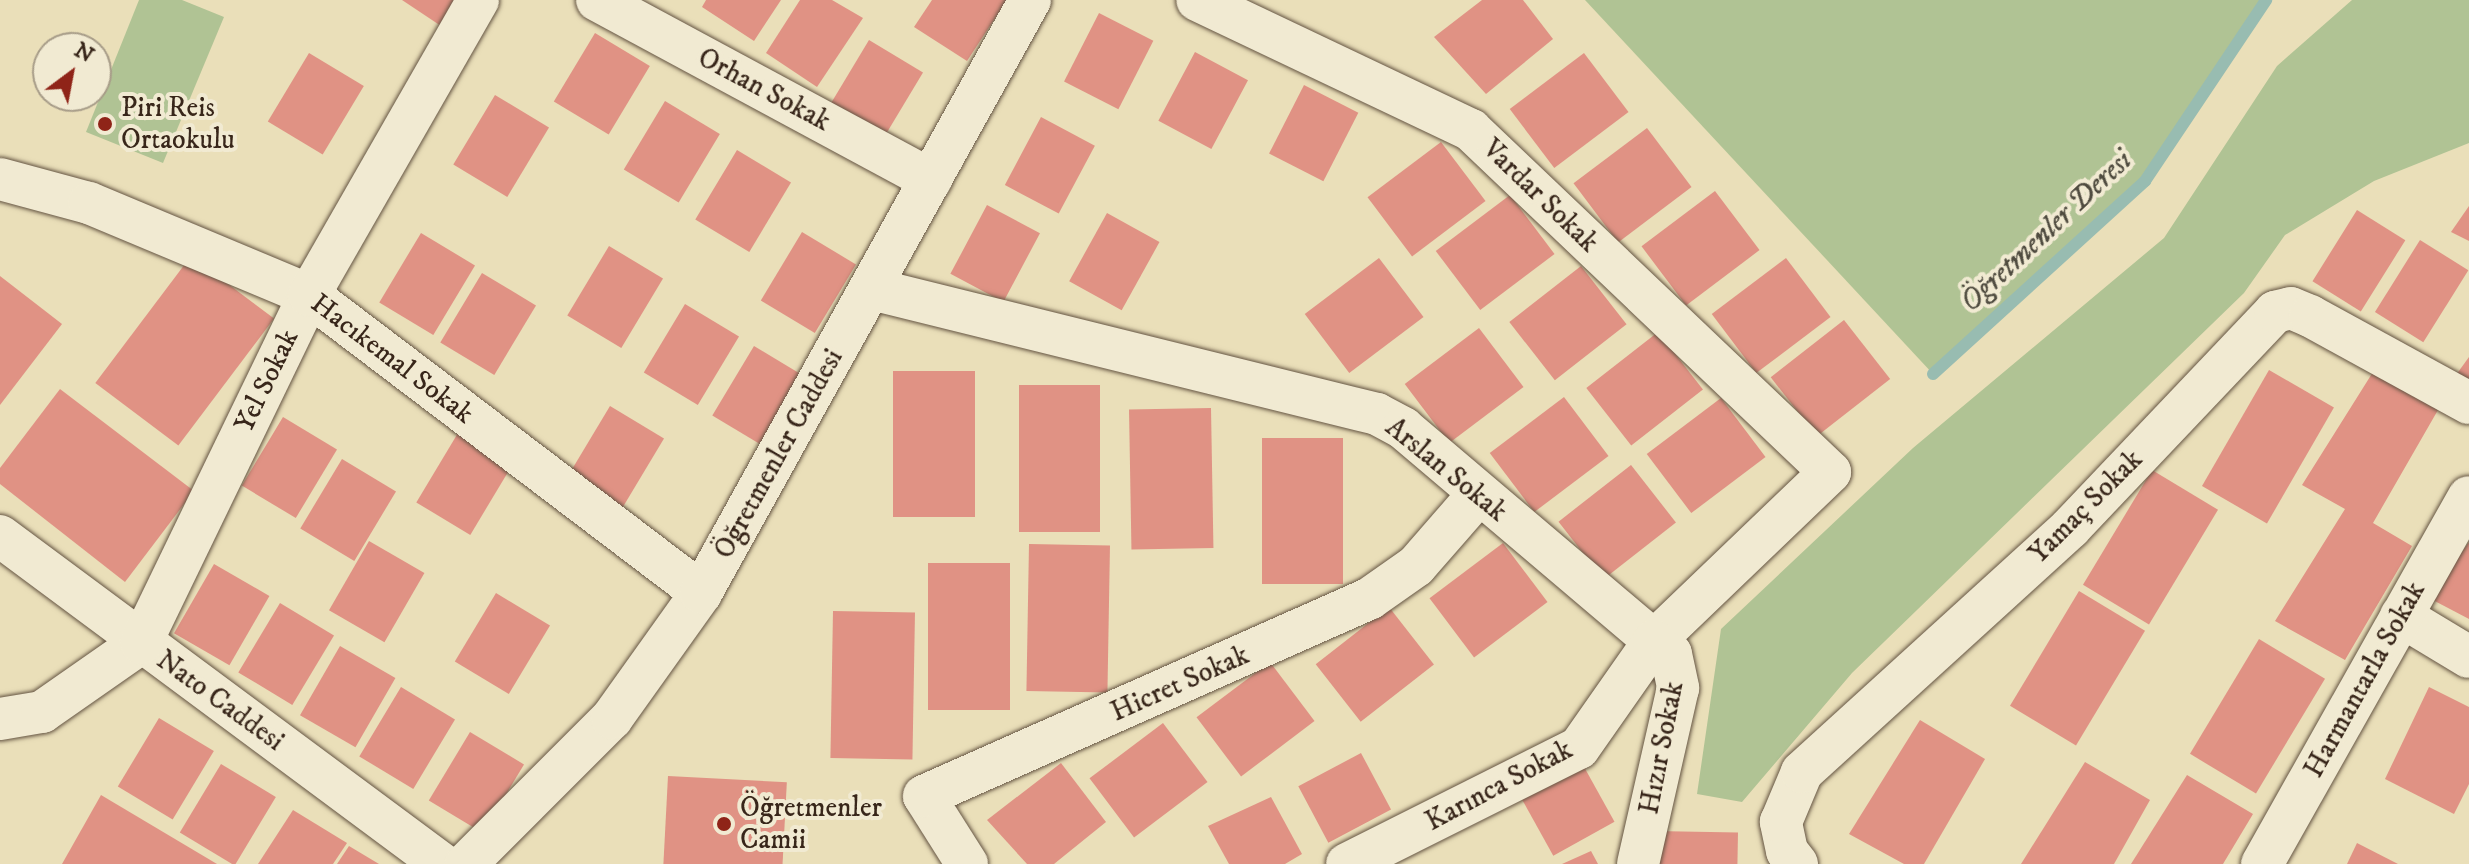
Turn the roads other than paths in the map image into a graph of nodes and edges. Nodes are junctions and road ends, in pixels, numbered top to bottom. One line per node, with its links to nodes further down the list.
1 (478, 0): 8 (street, Yel Sokak)
2 (597, 0): 6 (street, Orhan Sokak)
3 (1030, 0): 6 (street, Öğretmenler Caddesi)
4 (1197, 0): 15 (street, Vardar Sokak)
5 (6, 172): 8 (street, Hacıkemal Sokak)
6 (931, 180): 7 (street, Öğretmenler Caddesi)
7 (872, 289): 10 (street, Arslan Sokak); 13 (street, Öğretmenler Caddesi)
8 (309, 295): 13 (street, Hacıkemal Sokak); 16 (street, Yel Sokak)
9 (2469, 403): 24 (street, Yamaç Sokak)
10 (1478, 495): 15 (street, Arslan Sokak); 21 (street, Hicret Sokak)
11 (2469, 497): 14 (street, Harmantarla Sokak)
12 (0, 536): 16 (street, Nato Caddesi)
13 (701, 593): 20 (street, Öğretmenler Caddesi)
14 (2401, 616): 17 (street); 25 (street, Harmantarla Sokak)
15 (1654, 641): 22 (street, Karınca Sokak); 23 (street, Hızır Sokak)
16 (141, 643): 18 (street); 19 (street, Nato Caddesi)
17 (2469, 657)
18 (0, 719)
19 (442, 864)
20 (466, 864)
21 (967, 864)
22 (1347, 864)
23 (1638, 864)
24 (1797, 864)
25 (2262, 864)

